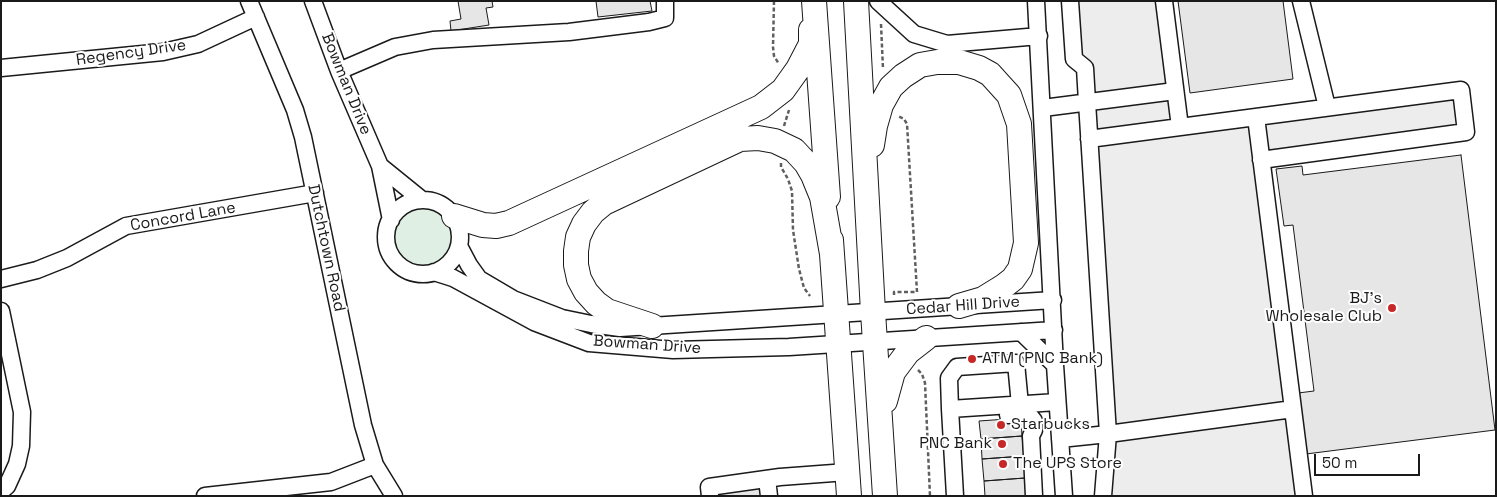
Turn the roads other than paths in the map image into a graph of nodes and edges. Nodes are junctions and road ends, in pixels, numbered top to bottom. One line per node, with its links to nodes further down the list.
1 (249, 1): 11 (street, Dutchtown Road)
2 (313, 1): 14 (street, Bowman Drive)
3 (665, 1): 14 (street)
4 (813, 1): 27 (highway); 30 (highway)
5 (856, 1): 24 (highway)
6 (1036, 1): 12 (street)
7 (1070, 1): 16 (street)
8 (1164, 1): 15 (street)
9 (1301, 1): 17 (street)
10 (879, 8): 12 (street)
11 (256, 17): 13 (street, Regency Drive); 25 (street, Dutchtown Road)
12 (1039, 36): 18 (street)
13 (1, 68)
14 (339, 71): 23 (street, Bowman Drive)
15 (1176, 91): 16 (street); 20 (street)
16 (1087, 102): 18 (street); 21 (street)
17 (1327, 107): 19 (street); 22 (street)
18 (1043, 108): 33 (street)
19 (1256, 117): 20 (street); 22 (street)
20 (1180, 127): 21 (street)
21 (1089, 139): 51 (street)
22 (1261, 160): 47 (street)
23 (380, 166): 26 (street, Bowman Drive); 28 (street, Bowman Drive)
24 (866, 184): 34 (highway); 36 (highway)
25 (314, 193): 32 (street, Concord Lane); 53 (street, Dutchtown Road)
26 (422, 200): 27 (street); 28 (street)
27 (454, 216): 29 (street)
28 (391, 220): 31 (street)
29 (459, 246): 31 (street); 38 (street, Bowman Drive)
30 (832, 254): 37 (highway); 38 (highway)
31 (434, 272): 43 (street, Bowman Drive)
32 (1, 280)
33 (1052, 300): 34 (street, Cedar Hill Drive); 39 (street)
34 (958, 306): 36 (street, Cedar Hill Drive)
35 (1, 311): 56 (street)
36 (873, 312): 37 (street, Bowman Drive); 42 (highway)
37 (837, 314): 38 (street, Bowman Drive); 43 (highway)
38 (652, 326)
39 (1054, 330): 40 (street, Cedar Hill Drive); 44 (street)
40 (1021, 332): 41 (street, Cedar Hill Drive); 44 (street)
41 (926, 338): 42 (street, Cedar Hill Drive); 49 (highway)
42 (875, 341): 43 (street, Bowman Drive); 49 (highway)
43 (838, 344): 54 (highway)
44 (1055, 365): 45 (street)
45 (1057, 402): 46 (street); 52 (street)
46 (1027, 404): 48 (street); 48 (street); 50 (street)
47 (1293, 409): 51 (street); 67 (street)
48 (950, 413): 50 (street); 63 (street)
49 (881, 417): 62 (highway)
50 (1035, 424): 64 (street)
51 (1108, 434): 52 (street); 66 (street)
52 (1060, 438): 65 (street)
53 (376, 465): 57 (street); 58 (street, Dutchtown Road)
54 (847, 472): 55 (street); 61 (highway)
55 (767, 479): 59 (street); 60 (street)
56 (1, 491)
57 (205, 496)
58 (394, 496)
59 (710, 496)
60 (769, 496)
61 (849, 496)
62 (885, 496)
63 (955, 496)
64 (1034, 496)
65 (1064, 496)
66 (1103, 496)
67 (1304, 496)

